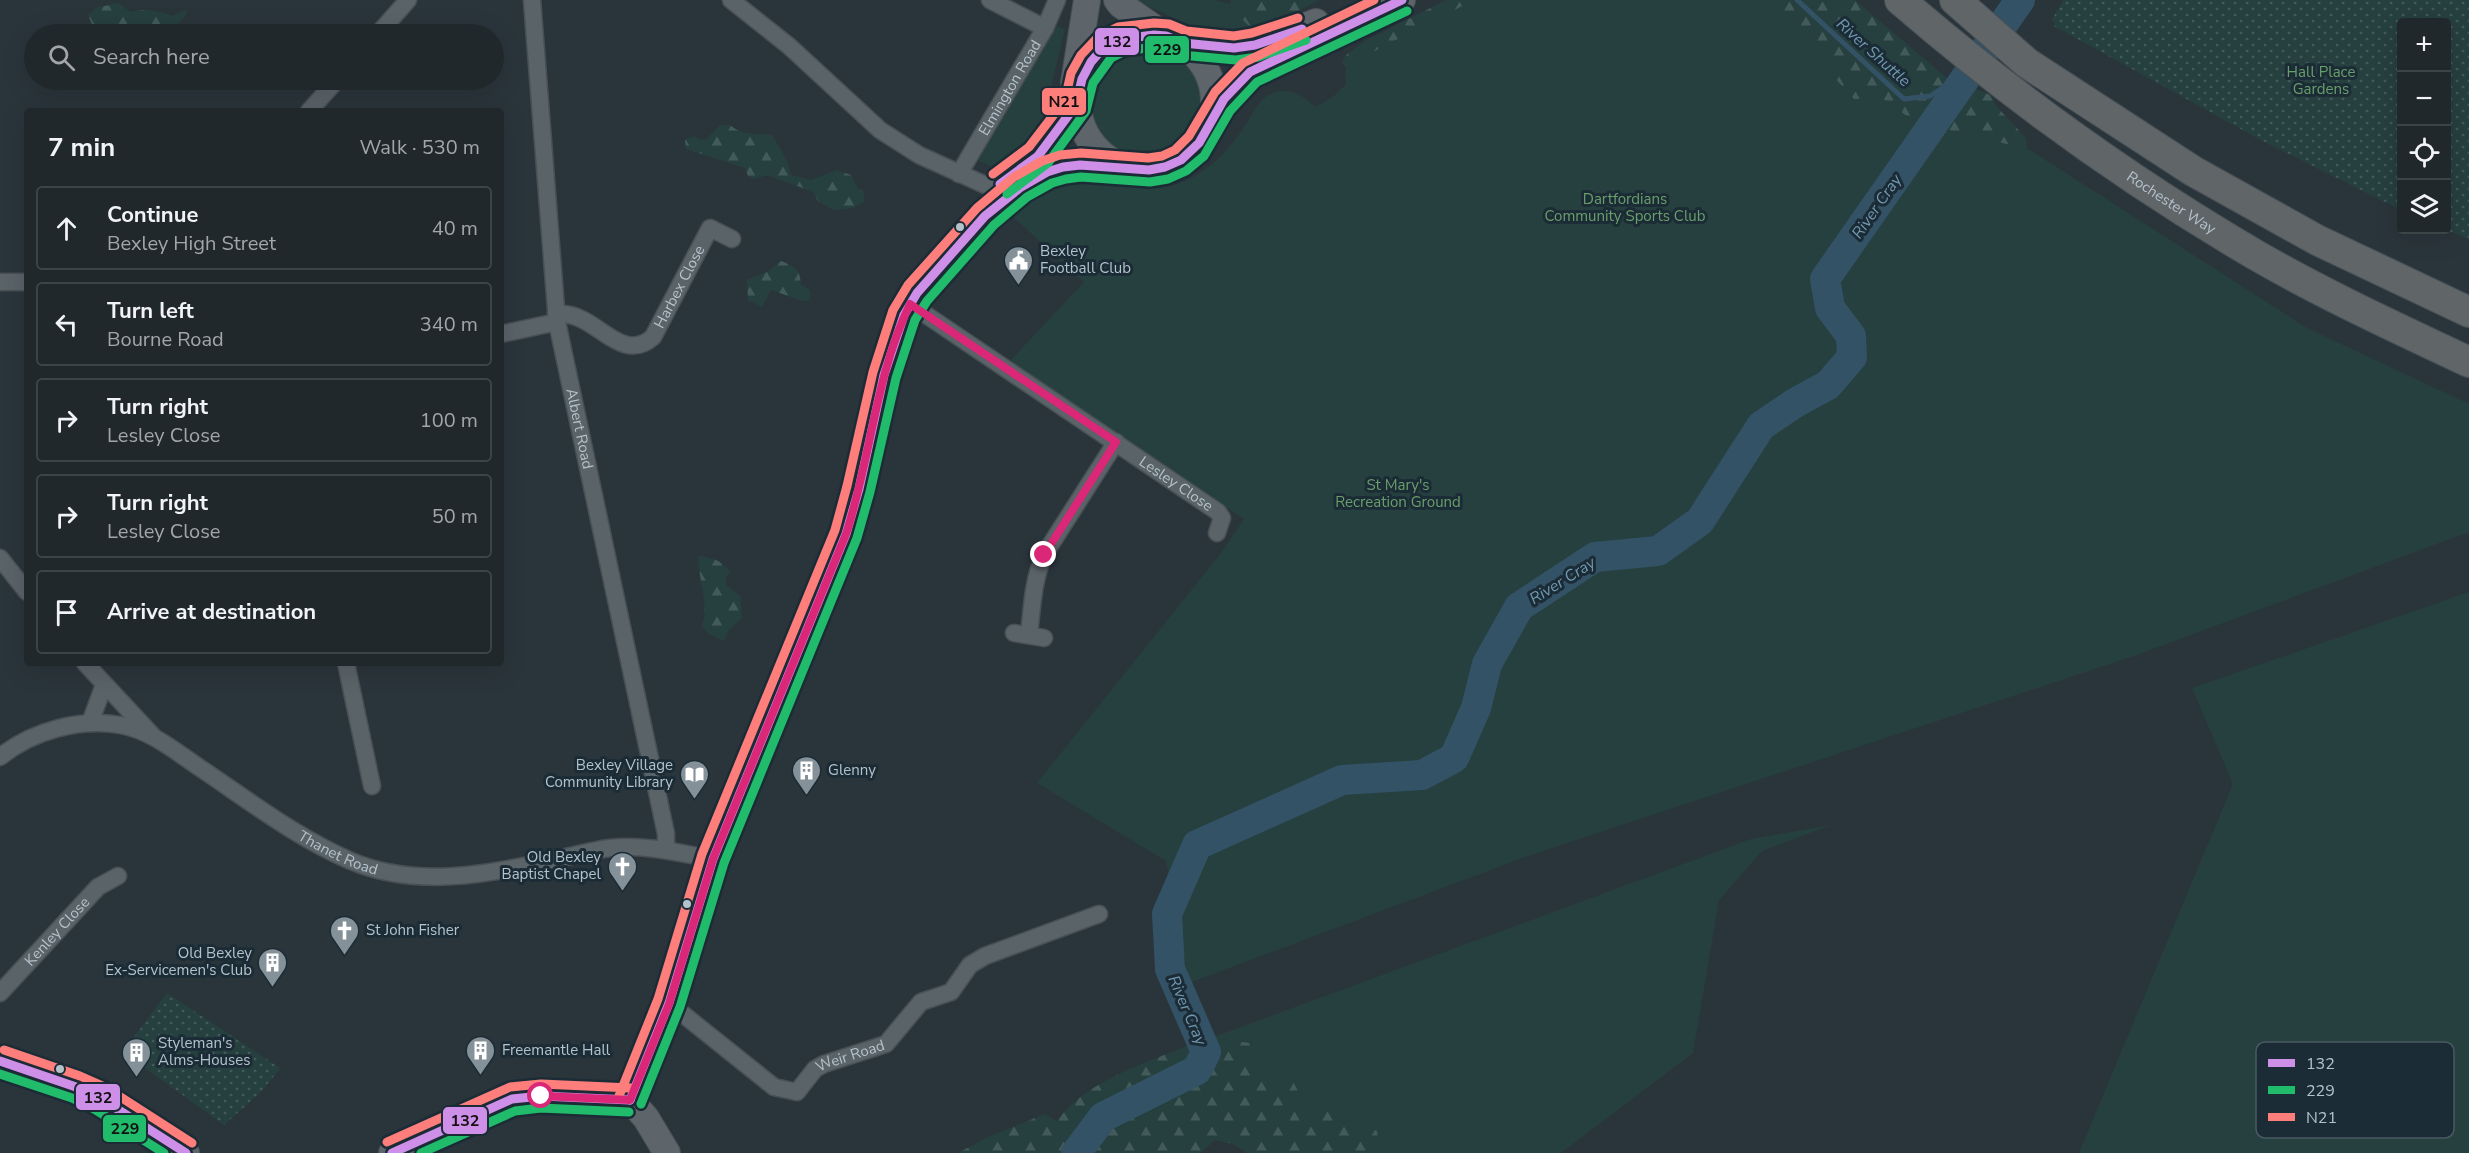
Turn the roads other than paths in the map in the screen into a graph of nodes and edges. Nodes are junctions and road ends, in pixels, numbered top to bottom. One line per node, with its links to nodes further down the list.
1 (408, 0): 12 (street)
2 (532, 0): 27 (street, Albert Road)
3 (731, 0): 20 (street)
4 (990, 0): 13 (street)
5 (1057, 0): 13 (street, Elmington Road)
6 (1087, 0): 16 (main road)
7 (1117, 0): 14 (main road)
8 (1362, 0): 14 (main road)
9 (1402, 0): 18 (main road)
10 (1900, 0): 29 (highway, Rochester Way)
11 (1961, 5): 26 (highway)
12 (387, 24)
13 (1045, 28): 20 (street, Elmington Road)
14 (1174, 39): 16 (main road); 18 (main road)
15 (328, 90): 17 (street)
16 (1076, 103): 19 (main road); 21 (main road)
17 (312, 108)
18 (1215, 112): 19 (main road)
19 (1122, 168): 25 (main road)
20 (959, 174): 21 (street)
21 (994, 189): 25 (main road)
22 (732, 239): 27 (street, Harbex Close)
23 (0, 282): 24 (street)
24 (24, 282)
25 (913, 299): 30 (street, Lesley Close); 43 (main road)
26 (2469, 312)
27 (556, 318): 28 (street); 42 (street, Albert Road)
28 (504, 333)
29 (2469, 362)
30 (1116, 442): 31 (street, Lesley Close); 34 (street)
31 (1218, 533)
32 (0, 558): 33 (street)
33 (24, 588)
34 (1029, 635)
35 (88, 666): 37 (street)
36 (347, 666): 41 (street)
37 (104, 685): 38 (street); 39 (street)
38 (90, 723): 39 (street, Thanet Road); 40 (street, Thanet Road)
39 (154, 737): 42 (street, Thanet Road)
40 (0, 757)
41 (372, 786)
42 (666, 850): 43 (street, Thanet Road)
43 (713, 859): 47 (main road)
44 (118, 876): 46 (street, Kenley Close)
45 (1099, 914): 47 (street, Weir Road)
46 (0, 993)
47 (669, 1004): 49 (main road)
48 (0, 1061): 50 (main road)
49 (630, 1100): 51 (main road); 52 (main road)
50 (186, 1153)
51 (392, 1153)
52 (667, 1153)

